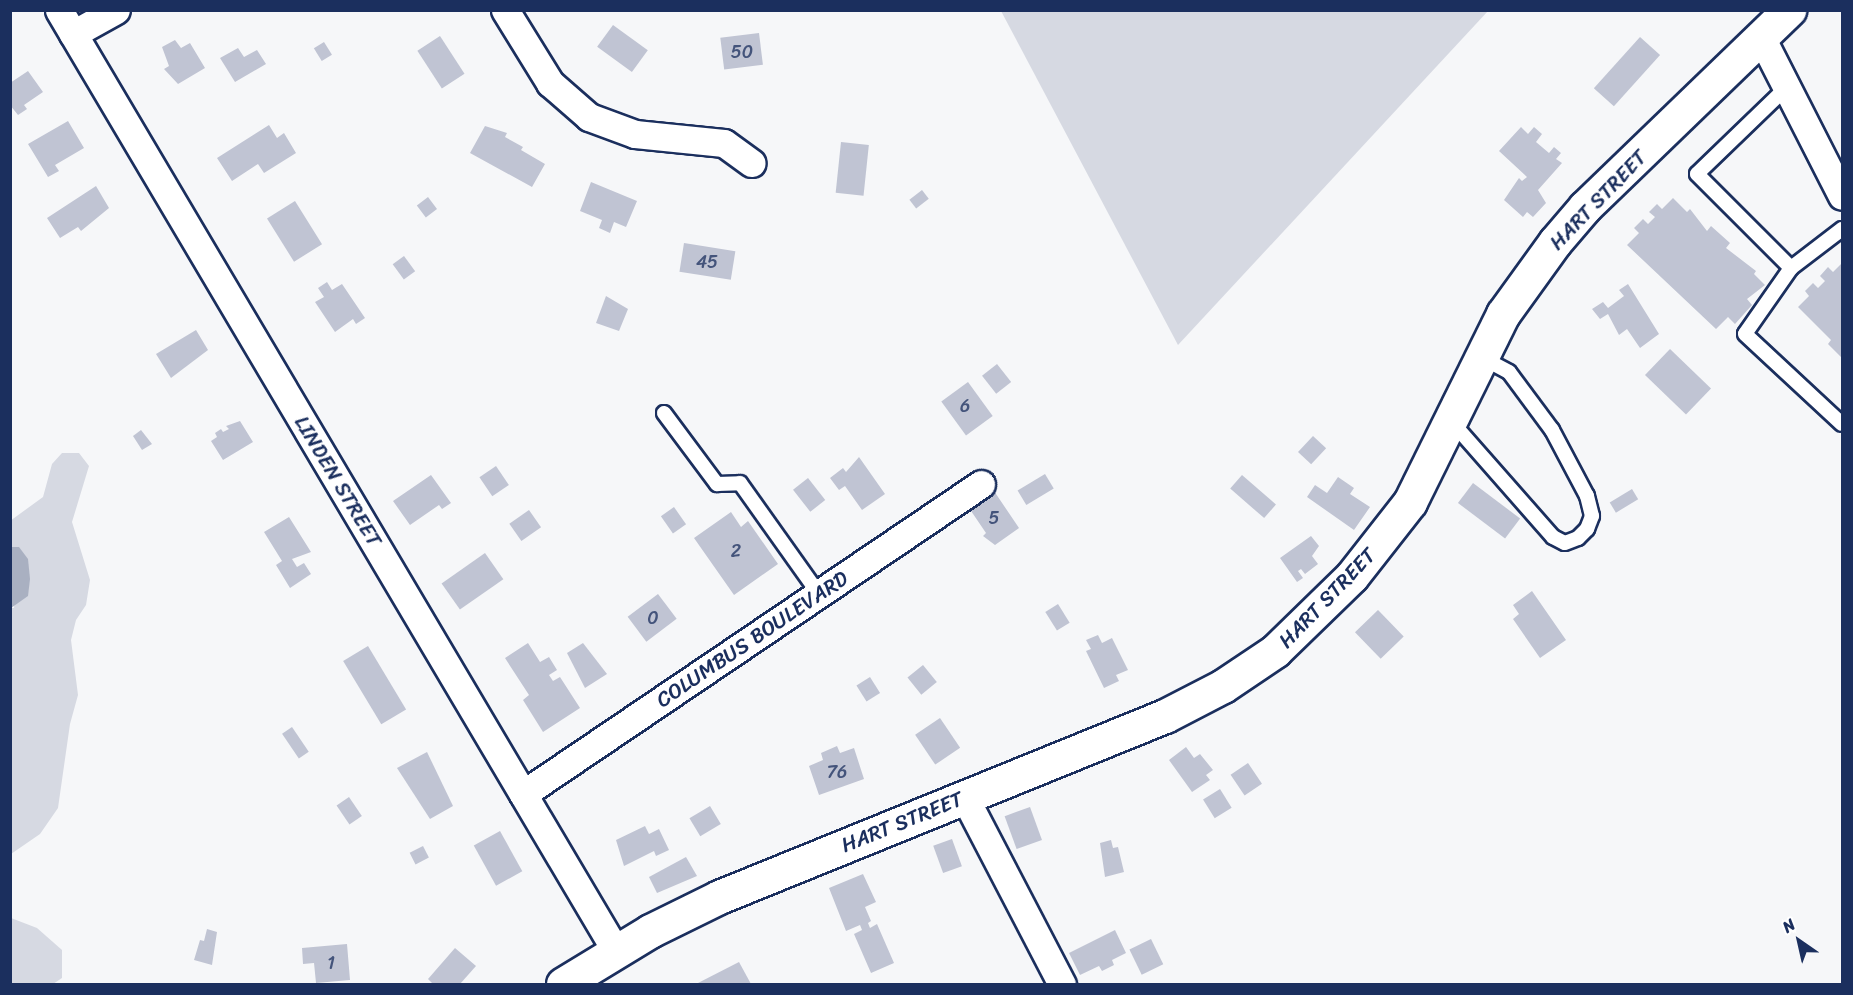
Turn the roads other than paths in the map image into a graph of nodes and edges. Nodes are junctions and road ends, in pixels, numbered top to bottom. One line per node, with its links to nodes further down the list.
1 (59, 10): 5 (street, LINDEN STREET)
2 (116, 10): 5 (street)
3 (506, 10): 8 (street)
4 (1789, 10): 6 (main road, HART STREET)
5 (73, 34): 18 (street, LINDEN STREET)
6 (1761, 38): 7 (street); 12 (main road, HART STREET)
7 (1787, 87): 9 (street); 11 (lane)
8 (752, 163)
9 (1842, 196)
10 (1842, 229): 11 (lane)
11 (1791, 268): 15 (lane)
12 (1483, 358): 14 (main road, HART STREET); 14 (lane)
13 (663, 413): 17 (lane)
14 (1451, 421): 19 (main road, HART STREET)
15 (1842, 424)
16 (981, 484): 17 (street, COLUMBUS BOULEVARD)
17 (819, 594): 18 (street, COLUMBUS BOULEVARD)
18 (523, 794): 20 (street, LINDEN STREET)
19 (965, 798): 20 (main road, HART STREET); 22 (street)
20 (616, 951): 21 (main road, HART STREET)
21 (563, 984)
22 (1062, 984)

